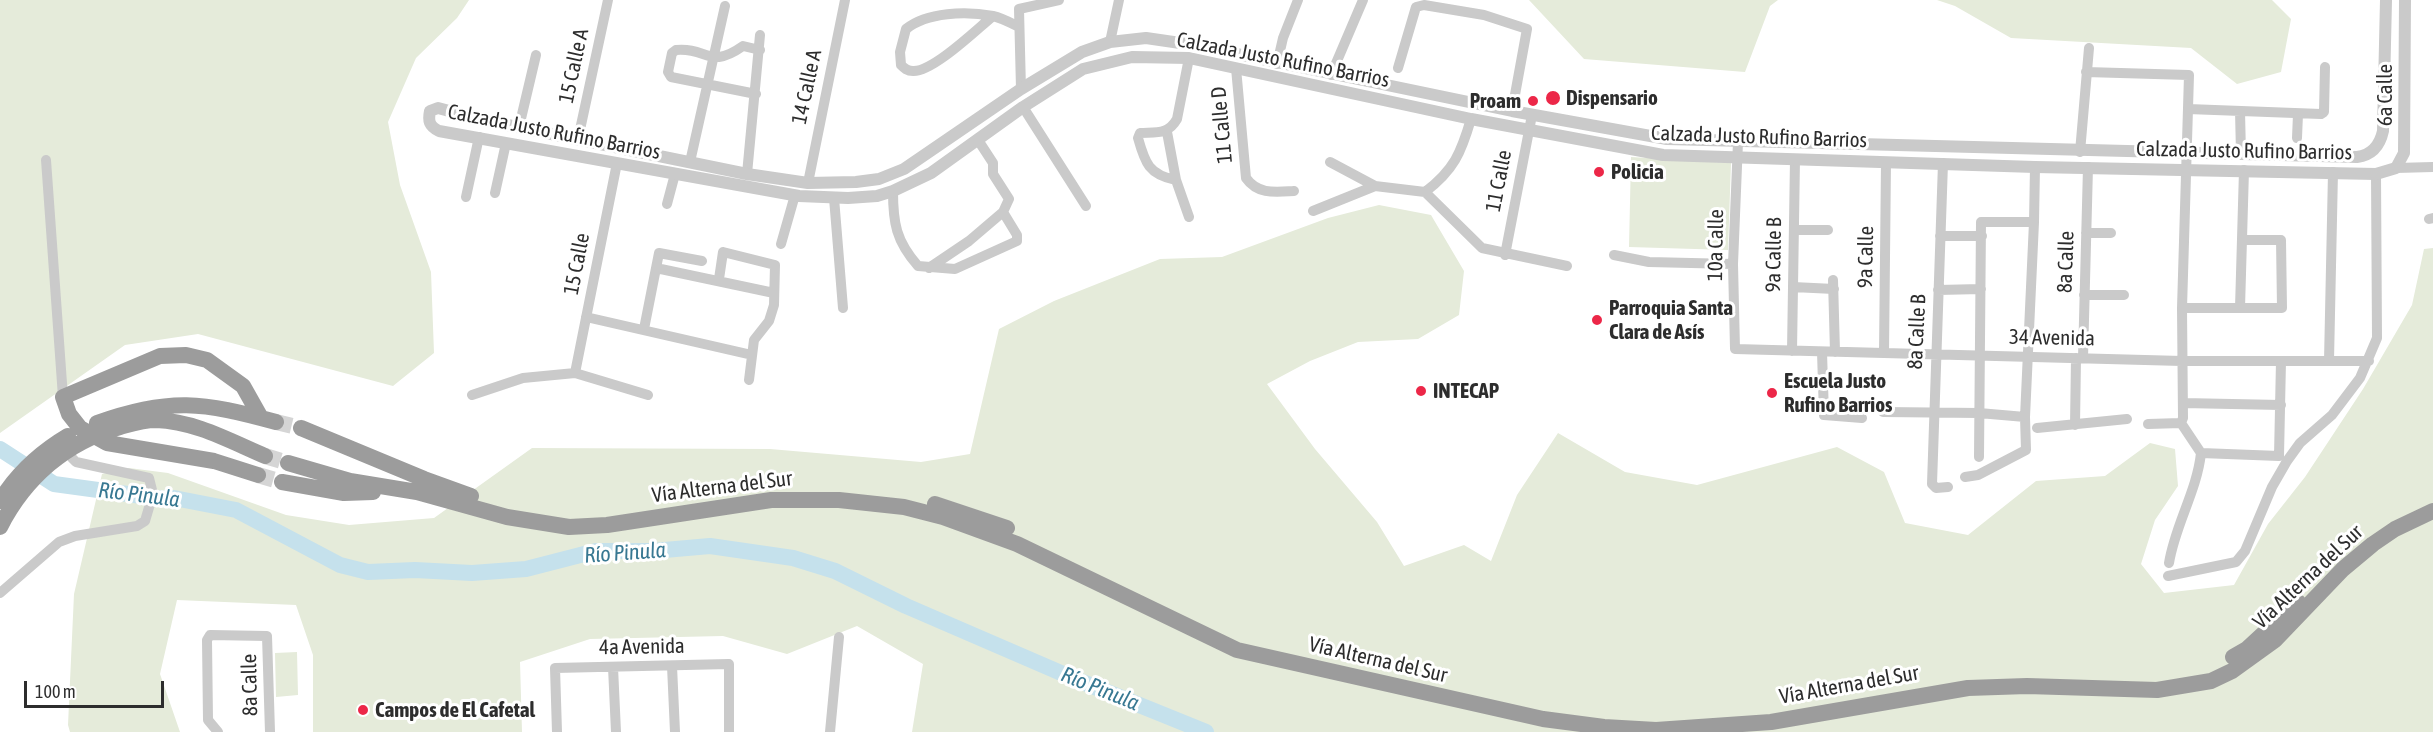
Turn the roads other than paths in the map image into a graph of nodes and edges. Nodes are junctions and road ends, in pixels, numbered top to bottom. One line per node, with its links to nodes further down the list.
1 (608, 0): 43 (street, 15 Calle A)
2 (845, 0): 75 (street, 14 Calle A)
3 (1059, 0): 11 (street)
4 (1119, 0): 13 (street)
5 (1298, 0): 21 (street)
6 (1363, 0): 26 (street)
7 (2386, 0): 52 (street, 6a Calle)
8 (2405, 0): 67 (street, 6a Calle)
9 (725, 6): 19 (street)
10 (993, 16): 10 (street); 11 (street)
11 (1019, 27): 28 (street)
12 (760, 35): 16 (street)
13 (1110, 42): 15 (street, Calzada Justo Rufino Barrios); 28 (street, Calzada Justo Rufino Barrios)
14 (2089, 48): 25 (street)
15 (1211, 49): 20 (street); 21 (street, Calzada Justo Rufino Barrios)
16 (760, 50): 19 (street); 29 (street)
17 (536, 56): 37 (street)
18 (1189, 58): 20 (street, Calzada Justo Rufino Barrios); 30 (street, Calzada Justo Rufino Barrios); 40 (street)
19 (714, 59): 27 (street); 27 (street)
20 (1208, 62): 23 (street, Calzada Justo Rufino Barrios)
21 (1277, 64): 26 (street, Calzada Justo Rufino Barrios)
22 (2325, 67): 34 (street)
23 (1236, 68): 36 (street, Calzada Justo Rufino Barrios); 78 (street, 11 Calle D)
24 (1398, 68): 32 (street)
25 (2086, 72): 31 (street); 49 (street)
26 (1331, 75): 32 (street, Calzada Justo Rufino Barrios)
27 (708, 86): 29 (street); 57 (street)
28 (1021, 89): 47 (street, Calzada Justo Rufino Barrios)
29 (756, 94): 71 (street)
30 (1023, 107): 44 (street, Calzada Justo Rufino Barrios); 85 (street)
31 (2188, 109): 33 (street); 50 (street)
32 (1512, 111): 35 (street, Calzada Justo Rufino Barrios)
33 (2240, 111): 34 (street); 51 (street)
34 (2298, 114): 42 (street)
35 (1532, 115): 38 (street, 11 Calle); 45 (street, Calzada Justo Rufino Barrios)
36 (1471, 119): 38 (street, Calzada Justo Rufino Barrios); 79 (street)
37 (519, 127): 39 (street, Calzada Justo Rufino Barrios); 41 (street, Calzada Justo Rufino Barrios)
38 (1529, 130): 53 (street, Calzada Justo Rufino Barrios); 98 (street, 11 Calle)
39 (540, 131): 43 (street, Calzada Justo Rufino Barrios); 48 (street)
40 (1167, 132): 73 (street); 73 (street)
41 (479, 137): 46 (street, Calzada Justo Rufino Barrios); 82 (street)
42 (2297, 138)
43 (578, 139): 57 (street, Calzada Justo Rufino Barrios)
44 (978, 140): 56 (street, Calzada Justo Rufino Barrios); 87 (street)
45 (1738, 142): 49 (street, Calzada Justo Rufino Barrios); 53 (street, 10a Calle)
46 (506, 143): 48 (street, Calzada Justo Rufino Barrios); 80 (street)
47 (937, 146): 56 (street); 75 (street, Calzada Justo Rufino Barrios)
48 (537, 149): 60 (street, Calzada Justo Rufino Barrios)
49 (2080, 152): 50 (street, Calzada Justo Rufino Barrios)
50 (2186, 154): 51 (street, Calzada Justo Rufino Barrios); 66 (street)
51 (2241, 154): 52 (street, Calzada Justo Rufino Barrios)
52 (2365, 156)
53 (1738, 157): 54 (street, Calzada Justo Rufino Barrios); 101 (street, 10a Calle)
54 (1795, 159): 59 (street, Calzada Justo Rufino Barrios); 90 (street, 9a Calle B)
55 (46, 160): 135 (street)
56 (946, 161): 77 (street, Calzada Justo Rufino Barrios)
57 (690, 162): 62 (street, Calzada Justo Rufino Barrios)
58 (1330, 162): 76 (street)
59 (1886, 162): 61 (street, Calzada Justo Rufino Barrios); 121 (street, 9a Calle)
60 (617, 163): 70 (street, Calzada Justo Rufino Barrios); 115 (street, 15 Calle)
61 (1943, 163): 63 (street, Calzada Justo Rufino Barrios); 94 (street, 8a Calle B)
62 (718, 167): 71 (street, Calzada Justo Rufino Barrios); 74 (street)
63 (2036, 167): 64 (street, Calzada Justo Rufino Barrios); 89 (street)
64 (2088, 167): 66 (street, Calzada Justo Rufino Barrios); 92 (street, 8a Calle)
65 (2433, 167): 67 (street)
66 (2186, 168): 68 (street, Calzada Justo Rufino Barrios); 113 (street)
67 (2396, 168): 72 (street)
68 (2244, 170): 69 (street, Calzada Justo Rufino Barrios); 96 (street)
69 (2333, 172): 72 (street, Calzada Justo Rufino Barrios); 129 (street)
70 (675, 174): 74 (street, Calzada Justo Rufino Barrios); 84 (street)
71 (747, 174): 75 (street, Calzada Justo Rufino Barrios)
72 (2376, 174): 130 (street)
73 (1176, 180): 88 (street)
74 (715, 182): 81 (street, Calzada Justo Rufino Barrios)
75 (808, 183)
76 (1375, 186): 79 (street); 86 (street)
77 (893, 191): 83 (street, Calzada Justo Rufino Barrios); 104 (street)
78 (1294, 191)
79 (1425, 192): 98 (street)
80 (495, 193)
81 (795, 195): 83 (street, Calzada Justo Rufino Barrios); 97 (street)
82 (466, 197)
83 (834, 198): 112 (street)
84 (668, 204)
85 (1086, 207)
86 (1313, 211)
87 (1003, 212): 104 (street); 104 (street)
88 (1189, 217)
89 (2034, 222): 95 (street); 125 (street)
90 (1794, 230): 91 (street); 106 (street, 9a Calle B)
91 (1828, 230)
92 (2086, 233): 93 (street); 110 (street, 8a Calle)
93 (2111, 233)
94 (1940, 236): 95 (street); 107 (street, 8a Calle B)
95 (1982, 236): 108 (street)
96 (2243, 240): 114 (street); 114 (street)
97 (781, 244)
98 (1505, 255): 102 (street)
99 (1614, 255): 101 (street)
100 (702, 261): 103 (street)
101 (1733, 264): 117 (street, 10a Calle)
102 (1567, 266)
103 (656, 268): 105 (street); 116 (street)
104 (928, 268)
105 (719, 279): 109 (street); 109 (street)
106 (1793, 287): 118 (street, 9a Calle B); 120 (street)
107 (1938, 290): 108 (street); 122 (street, 8a Calle B)
108 (1981, 290): 124 (street)
109 (774, 293): 123 (street)
110 (2084, 295): 111 (street); 126 (street, 8a Calle)
111 (2124, 295)
112 (843, 308)
113 (2182, 308): 114 (street); 127 (street)
114 (2240, 308)
115 (586, 317): 116 (street); 131 (street, 15 Calle)
116 (644, 329): 123 (street)
117 (1735, 349): 118 (street, 34 Avenida)
118 (1792, 351): 119 (street, 34 Avenida)
119 (1822, 352): 120 (street, 34 Avenida); 143 (street)
120 (1835, 352): 121 (street, 34 Avenida)
121 (1884, 353): 122 (street, 34 Avenida)
122 (1935, 354): 124 (street, 34 Avenida); 140 (street, 8a Calle B)
123 (752, 355): 132 (street)
124 (1980, 356): 125 (street, 34 Avenida); 141 (street)
125 (2027, 357): 126 (street, 34 Avenida); 142 (street)
126 (2080, 358): 127 (street, 34 Avenida); 148 (street, 8a Calle)
127 (2182, 361): 128 (street, 34 Avenida); 136 (street)
128 (2281, 361): 129 (street, 34 Avenida); 137 (street)
129 (2329, 361): 130 (street, 34 Avenida)
130 (2369, 362): 167 (street)
131 (574, 373): 133 (street); 134 (street)
132 (749, 380)
133 (472, 395)
134 (648, 395)
135 (63, 397): 139 (highway); 145 (highway)
136 (2183, 403): 137 (street); 146 (street)
137 (2281, 405): 151 (street)
138 (1883, 412): 140 (street)
139 (69, 414): 155 (highway); 168 (street)
140 (1933, 414): 141 (street); 158 (street, 8a Calle B)
141 (1979, 414): 142 (street); 153 (street)
142 (2025, 417): 156 (street)
143 (1862, 418)
144 (2127, 419): 148 (street)
145 (123, 420): 152 (highway); 161 (highway); 163 (highway)
146 (2181, 423): 147 (street); 151 (street)
147 (2148, 424)
148 (2075, 425): 150 (street)
149 (301, 428): 164 (highway, Vía Alterna del Sur)
150 (2037, 428)
151 (2201, 453): 166 (street)
152 (265, 456)
153 (1979, 457)
154 (288, 463): 159 (highway, Vía Alterna del Sur)
155 (258, 475)
156 (1965, 477)
157 (282, 482): 159 (highway)
158 (1948, 487)
159 (417, 492): 164 (highway, Vía Alterna del Sur)
160 (2433, 500): 165 (highway, Vía Alterna del Sur)
161 (0, 501)
162 (2433, 511): 165 (highway, Vía Alterna del Sur)
163 (0, 527)
164 (998, 530): 165 (highway, Vía Alterna del Sur)
165 (1019, 539)
166 (2169, 563)
167 (2168, 576)
168 (0, 593)
169 (839, 637): 178 (street)
170 (672, 666): 171 (street, 4a Avenida); 176 (street); 177 (street, 4a Avenida)
171 (613, 667): 174 (street, 4a Avenida); 175 (street)
172 (218, 732): 173 (street, 8a Calle)
173 (270, 732)
174 (557, 732)
175 (616, 732)
176 (675, 732)
177 (729, 732)
178 (830, 732)

